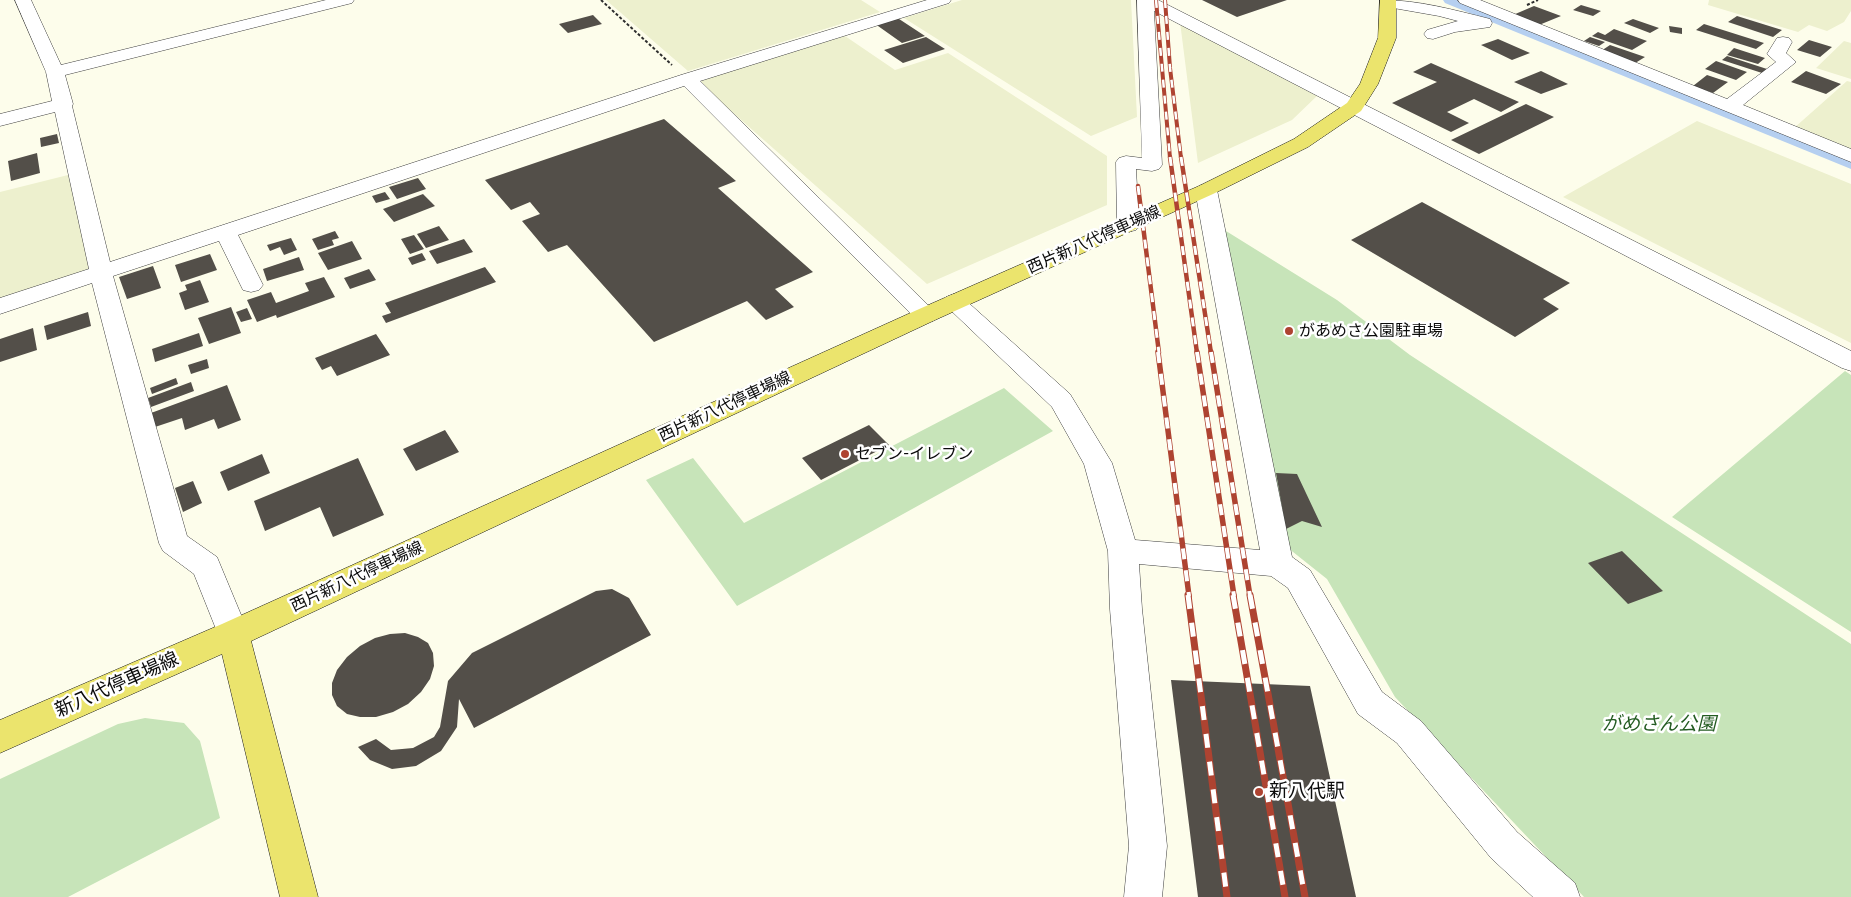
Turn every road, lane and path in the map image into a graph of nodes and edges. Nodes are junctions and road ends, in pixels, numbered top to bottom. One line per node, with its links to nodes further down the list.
1 (23, 0): 13 (street)
2 (346, 0): 13 (street)
3 (601, 0): 14 (path)
4 (943, 0): 14 (street)
5 (1145, 0): 16 (street); 21 (street)
6 (1466, 0): 8 (street)
7 (1388, 2): 9 (street); 16 (main road, 西片新八代停車場線)
8 (1502, 15): 9 (street); 17 (street)
9 (1483, 23): 10 (street); 12 (street)
10 (1433, 34)
11 (1784, 42): 17 (street)
12 (1560, 54)
13 (55, 72): 15 (street)
14 (687, 79): 22 (street); 27 (street)
15 (64, 104): 18 (street); 23 (street)
16 (1354, 107): 20 (main road, 西片新八代停車場線); 28 (street)
17 (1729, 107): 19 (street)
18 (0, 120)
19 (1851, 156)
20 (1206, 190): 21 (main road, 西片新八代停車場線); 30 (street)
21 (1128, 225): 25 (main road, 西片新八代停車場線)
22 (226, 232): 23 (street); 24 (street)
23 (101, 272): 26 (street); 31 (street)
24 (251, 285)
25 (954, 302): 27 (main road, 西片新八代停車場線); 29 (street)
26 (0, 306)
27 (926, 315): 31 (main road, 西片新八代停車場線)
28 (1851, 362)
29 (1123, 552): 30 (street); 34 (street)
30 (1278, 564): 35 (street)
31 (233, 634): 32 (main road, 新八代停車場線); 33 (main road)
32 (0, 737)
33 (299, 897)
34 (1143, 897)
35 (1561, 897)

